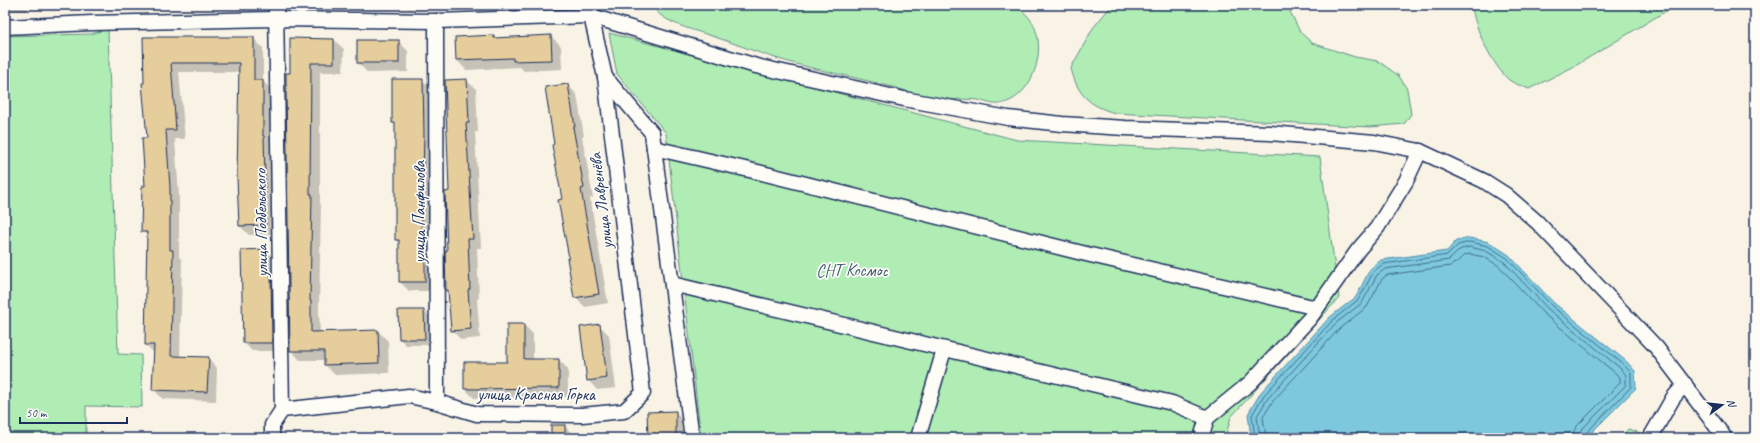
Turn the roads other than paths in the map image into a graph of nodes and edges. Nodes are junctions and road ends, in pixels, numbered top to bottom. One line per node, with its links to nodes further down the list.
1 (591, 11): 3 (street); 5 (street, улица Лавренёва); 7 (street)
2 (276, 12): 3 (street); 4 (street); 14 (street, улица Подбельского)
3 (436, 21): 13 (street, улица Панфилова)
4 (5, 27)
5 (605, 77): 6 (street); 12 (street, улица Лавренёва)
6 (654, 148): 8 (street); 9 (street)
7 (1420, 151): 9 (street); 11 (street)
8 (672, 284): 10 (street); 17 (street)
9 (1317, 308): 15 (street)
10 (944, 350): 15 (street); 18 (street)
11 (1685, 384): 20 (street); 21 (street)
12 (643, 393): 13 (street, улица Красная Горка)
13 (437, 402): 14 (street, улица Красная Горка)
14 (282, 410): 16 (street)
15 (1207, 418): 19 (street)
16 (272, 438)
17 (692, 438)
18 (918, 438)
19 (1201, 438)
20 (1650, 438)
21 (1725, 438)

